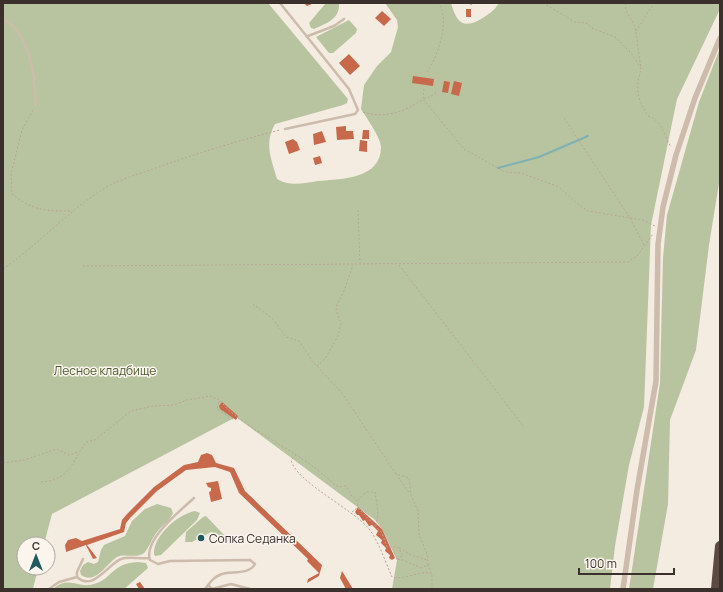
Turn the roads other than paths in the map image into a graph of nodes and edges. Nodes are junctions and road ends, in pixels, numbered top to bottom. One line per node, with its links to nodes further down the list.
1 (280, 3): 4 (lane)
2 (3, 19): 6 (lane)
3 (344, 19): 4 (lane)
4 (308, 36): 7 (lane)
5 (720, 38): 17 (street)
6 (35, 105)
7 (285, 129)
8 (194, 498): 10 (lane)
9 (720, 546): 18 (highway)
10 (149, 558): 12 (lane); 13 (lane)
11 (83, 559): 12 (lane)
12 (77, 577): 14 (lane)
13 (208, 586): 15 (lane); 16 (lane)
14 (49, 589)
15 (204, 589)
16 (250, 589)
17 (623, 589)
18 (716, 589)

